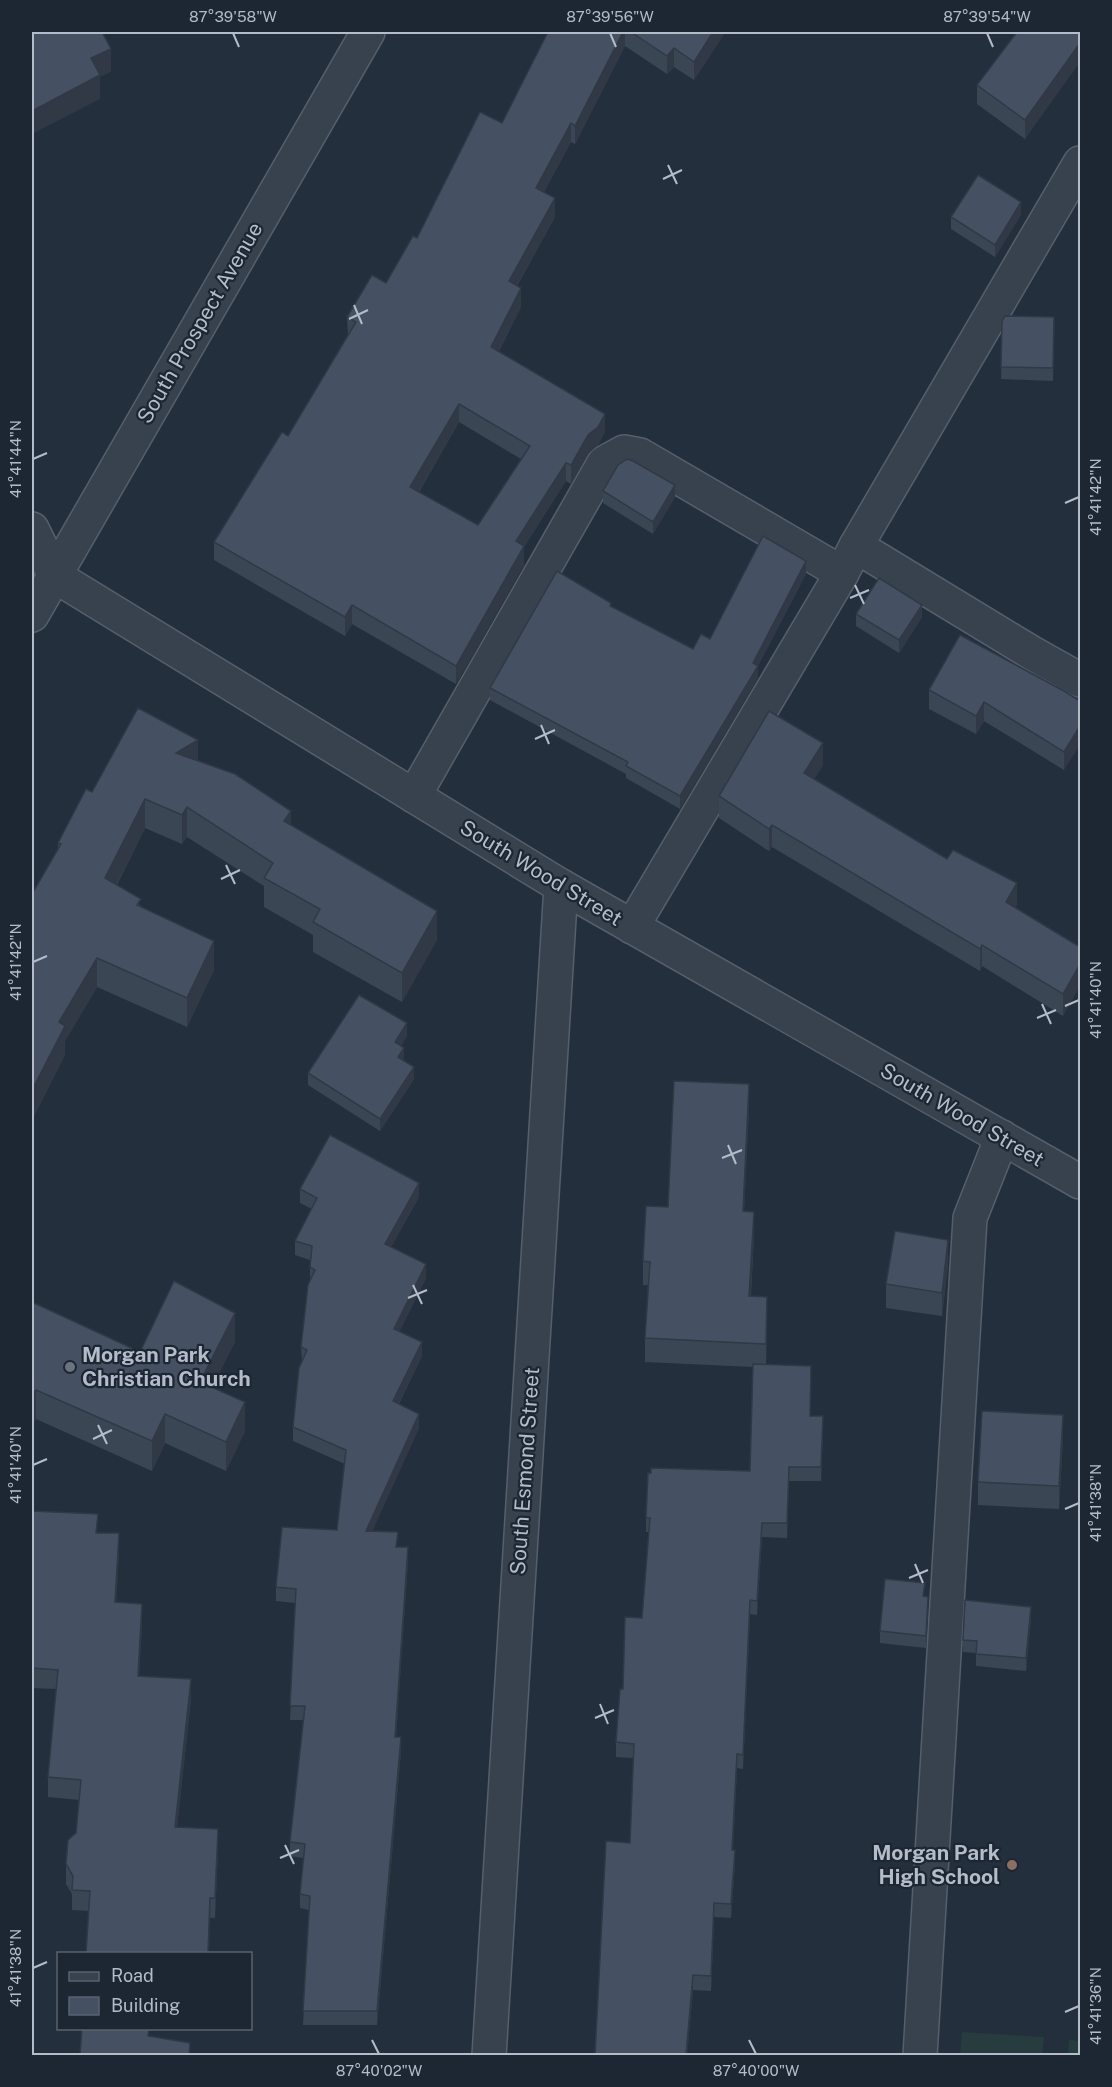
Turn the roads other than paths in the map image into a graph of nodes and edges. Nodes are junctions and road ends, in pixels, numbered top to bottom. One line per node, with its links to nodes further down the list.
1 (368, 32): 5 (street, South Prospect Avenue)
2 (1080, 163): 4 (street)
3 (32, 529): 5 (street)
4 (849, 559): 7 (street); 8 (street); 10 (street)
5 (55, 576): 6 (street, South Prospect Avenue); 8 (street, South Wood Street)
6 (32, 615)
7 (1080, 680)
8 (414, 796): 9 (street, South Wood Street)
9 (561, 886): 10 (street, South Wood Street); 13 (street, South Esmond Street)
10 (632, 927): 11 (street, South Wood Street)
11 (1002, 1137): 12 (street, South Wood Street); 14 (street)
12 (1080, 1182)
13 (489, 2055)
14 (920, 2055)

